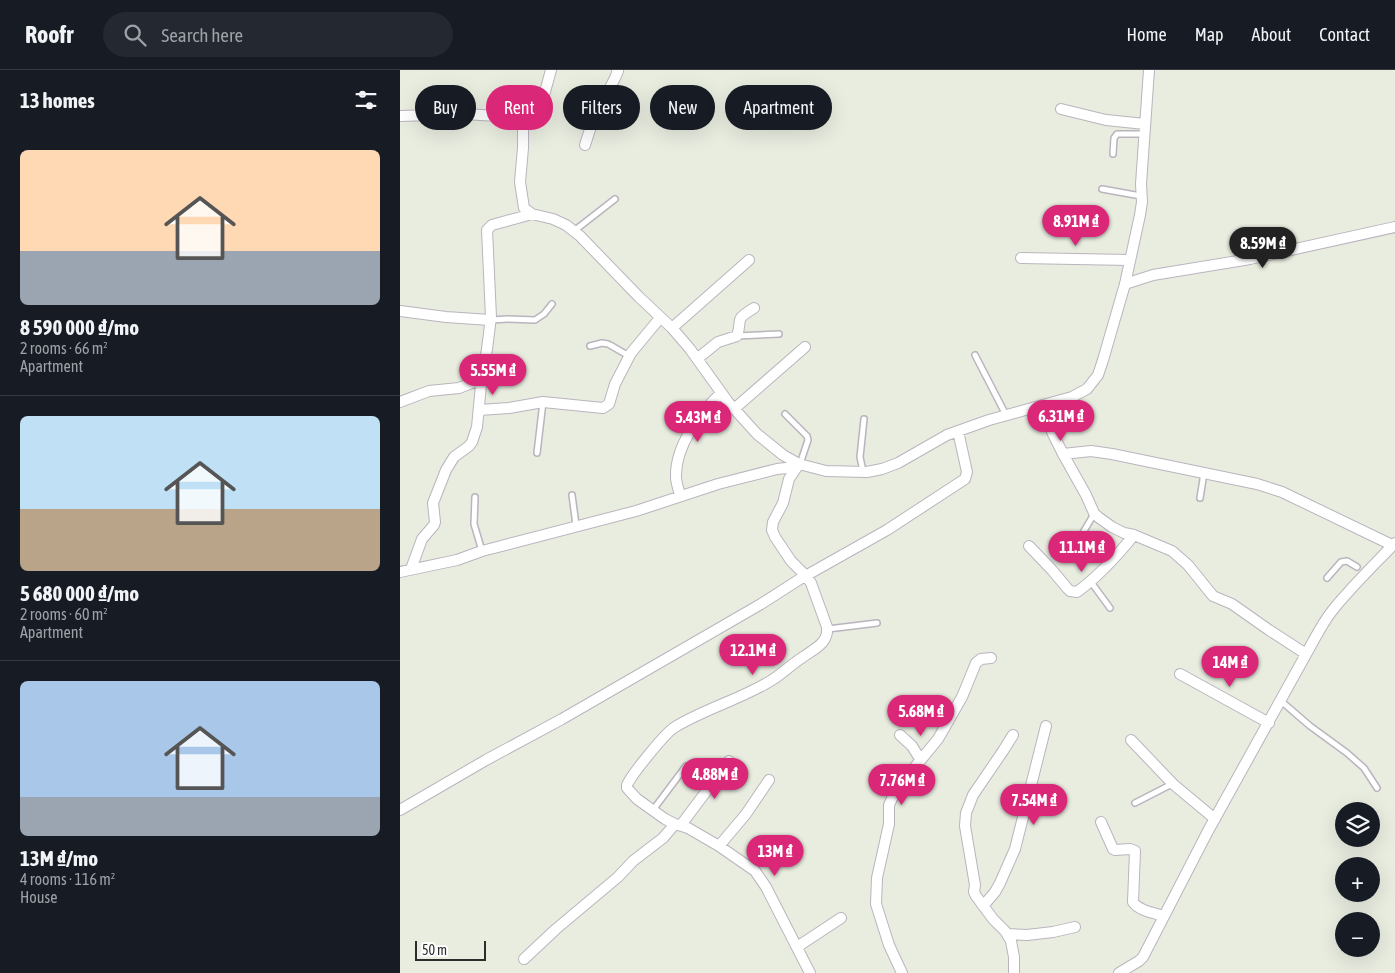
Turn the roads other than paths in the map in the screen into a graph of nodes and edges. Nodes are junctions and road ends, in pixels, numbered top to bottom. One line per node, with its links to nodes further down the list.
1 (551, 70): 4 (street)
2 (618, 70): 10 (street)
3 (1149, 70): 8 (street)
4 (547, 85)
5 (1061, 109): 8 (street)
6 (486, 115): 7 (street)
7 (400, 116)
8 (1144, 129): 11 (lane); 13 (street)
9 (523, 130): 15 (street)
10 (585, 145)
11 (1113, 154)
12 (1102, 189): 13 (lane)
13 (1142, 196): 20 (street)
14 (615, 199): 17 (lane)
15 (532, 214): 17 (street); 26 (street)
16 (1395, 227): 21 (street)
17 (574, 231): 25 (street)
18 (1021, 258): 20 (street)
19 (749, 260): 27 (street)
20 (1130, 260): 21 (street)
21 (1124, 284): 42 (street)
22 (552, 304): 26 (lane)
23 (754, 308): 29 (street)
24 (400, 311): 26 (street)
25 (660, 318): 27 (street); 33 (street)
26 (490, 320): 35 (street)
27 (672, 328): 34 (street)
28 (779, 334): 29 (lane)
29 (737, 336): 34 (street)
30 (590, 346): 33 (lane)
31 (805, 347): 39 (street)
32 (975, 355): 42 (lane)
33 (630, 356): 38 (street)
34 (697, 359): 36 (street)
35 (482, 379): 37 (street); 40 (street)
36 (721, 393): 39 (street); 52 (street)
37 (400, 402)
38 (543, 402): 40 (street); 46 (lane)
39 (734, 409): 48 (street)
40 (479, 410): 62 (street)
41 (785, 414): 48 (lane)
42 (1006, 415): 44 (street)
43 (864, 419): 49 (lane)
44 (958, 431): 49 (street); 65 (street)
45 (1052, 432): 47 (street)
46 (537, 453)
47 (1063, 454): 50 (street); 55 (street)
48 (797, 468): 49 (street); 52 (street); 65 (street)
49 (863, 472)
50 (1204, 473): 54 (lane); 59 (street)
51 (572, 494): 56 (lane)
52 (680, 496): 56 (street)
53 (475, 497): 61 (lane)
54 (1200, 498)
55 (1094, 513): 57 (street); 58 (lane)
56 (576, 525): 61 (street)
57 (1134, 535): 67 (street); 71 (street)
58 (1081, 536)
59 (1394, 544): 63 (street)
60 (1029, 546): 67 (street)
61 (482, 551): 62 (street)
62 (411, 569): 64 (street)
63 (1361, 570): 66 (lane); 71 (street)
64 (400, 572)
65 (806, 576): 70 (street); 87 (street)
66 (1328, 578)
67 (1091, 582): 68 (lane)
68 (1110, 608)
69 (876, 623): 70 (lane)
70 (828, 630): 88 (street)
71 (1306, 654): 74 (street)
72 (991, 658): 80 (street)
73 (1180, 674): 75 (street)
74 (1281, 701): 75 (street); 85 (lane)
75 (1269, 723): 89 (street)
76 (1046, 726): 93 (street)
77 (900, 735): 80 (street)
78 (1012, 735): 93 (street)
79 (1131, 740): 84 (street)
80 (920, 759): 101 (street)
81 (729, 761): 91 (street)
82 (686, 766): 88 (lane)
83 (769, 780): 92 (street)
84 (1173, 784): 86 (lane); 89 (street)
85 (1377, 788)
86 (1136, 803)
87 (400, 810)
88 (653, 810): 91 (street)
89 (1215, 819): 94 (street)
90 (1100, 822): 94 (street)
91 (678, 825): 92 (street); 99 (street)
92 (719, 846): 98 (street)
93 (983, 906): 97 (street)
94 (1164, 916): 103 (street)
95 (841, 918): 98 (street)
96 (1074, 928): 97 (street)
97 (1008, 934): 102 (street)
98 (796, 947): 100 (street)
99 (524, 959)
100 (810, 973)
101 (902, 973)
102 (1014, 973)
103 (1119, 973)

